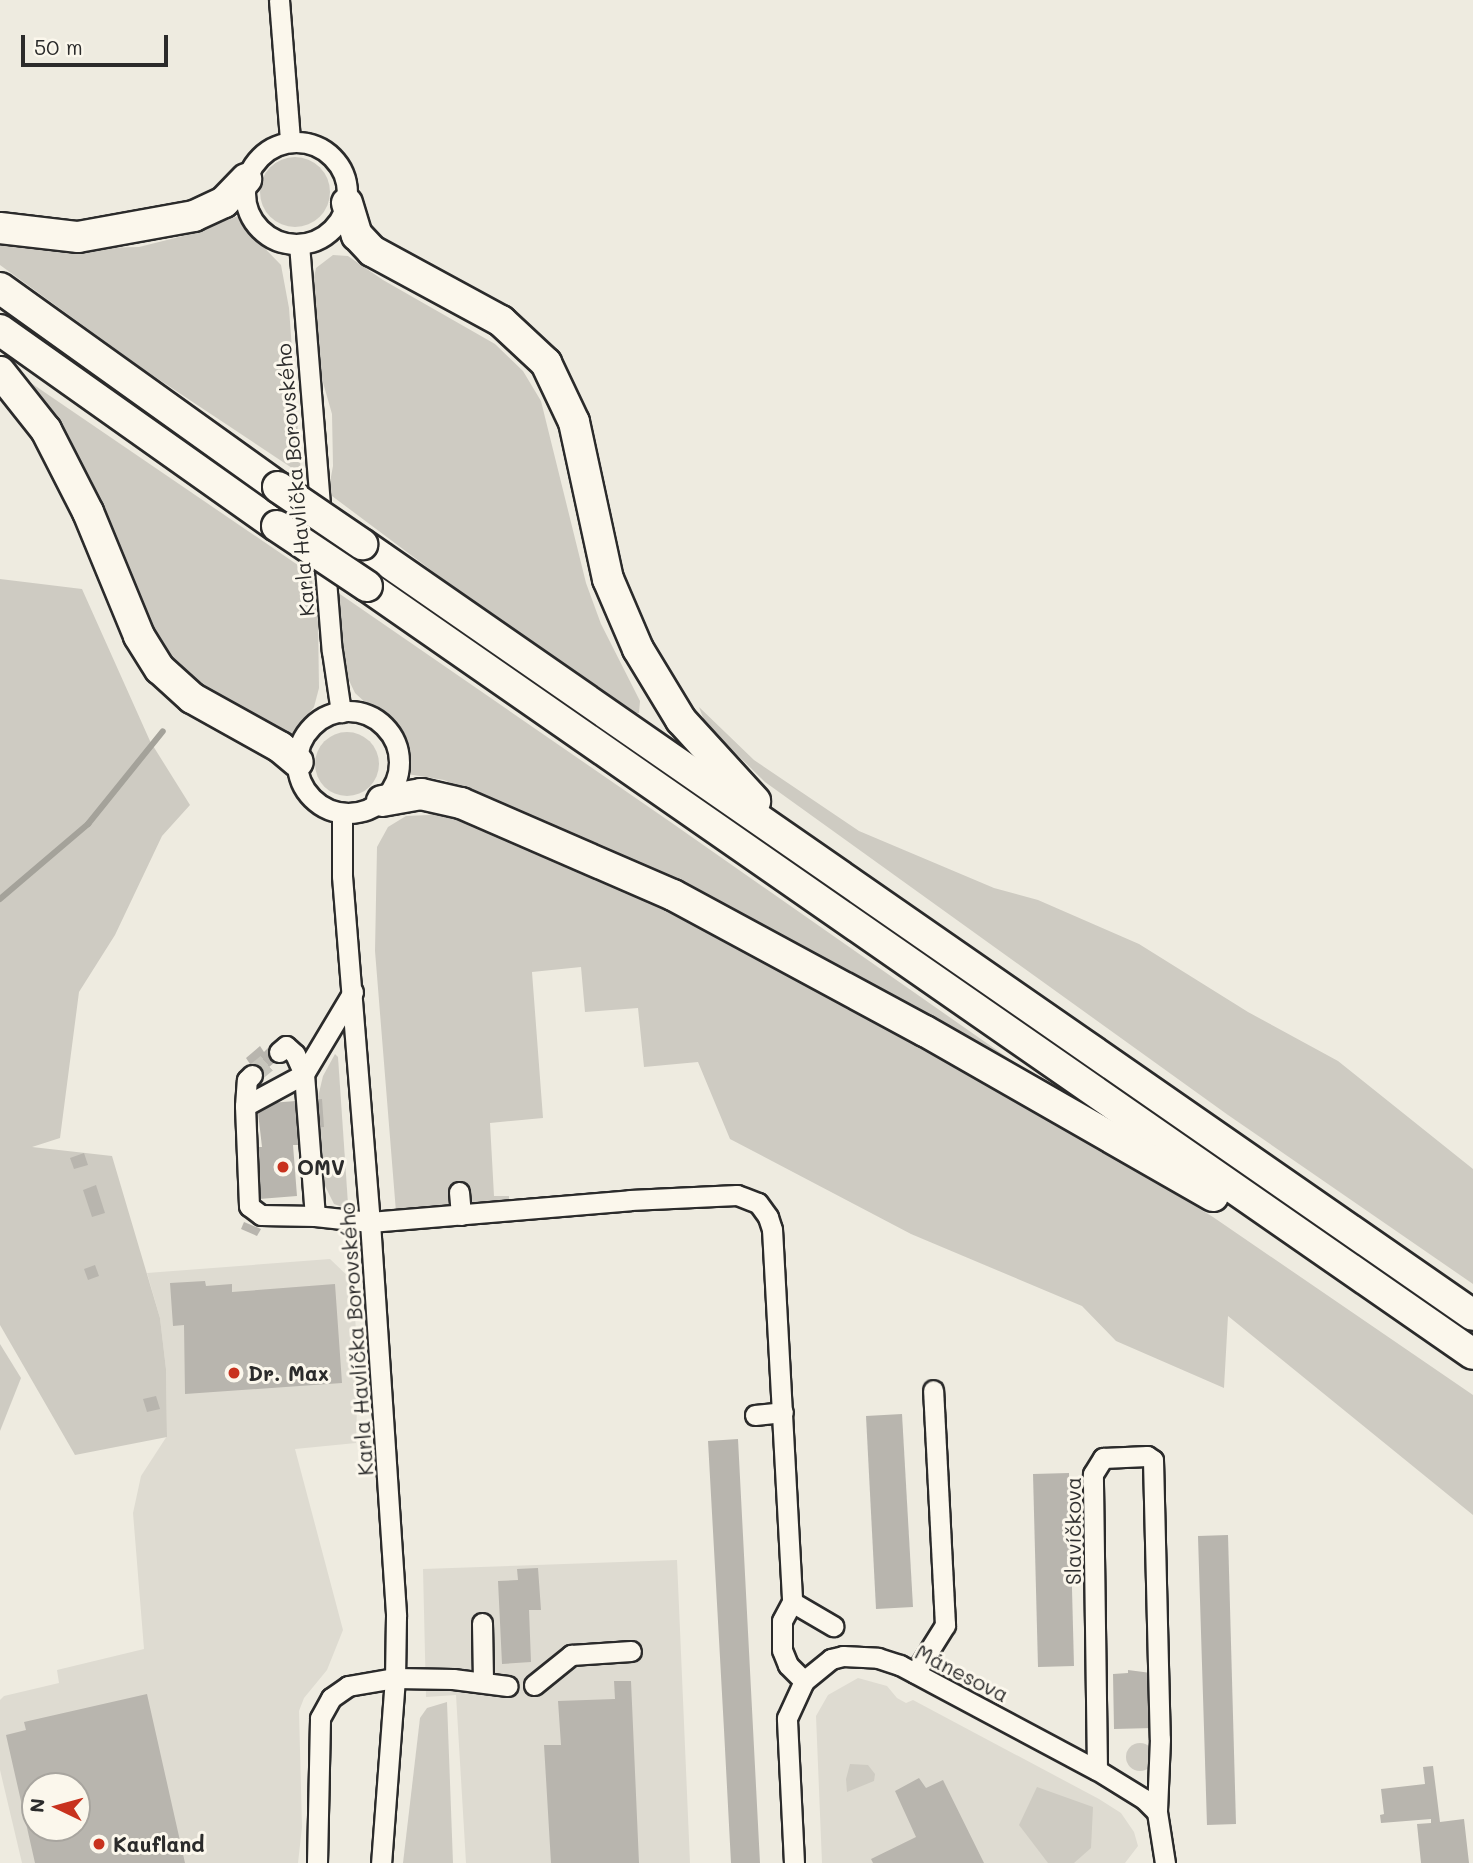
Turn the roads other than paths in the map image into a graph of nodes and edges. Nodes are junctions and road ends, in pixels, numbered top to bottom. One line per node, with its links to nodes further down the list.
1 (279, 0): 2 (street)
2 (290, 141): 3 (street); 4 (street)
3 (246, 179): 5 (highway); 6 (street)
4 (347, 204): 6 (street); 14 (highway)
5 (0, 228)
6 (299, 244): 10 (street, Karla Havlíčka Borovského)
7 (0, 288): 14 (highway, bridge)
8 (0, 330): 24 (highway, bridge)
9 (0, 372): 11 (highway)
10 (341, 712): 11 (street); 12 (street)
11 (298, 762): 13 (street)
12 (382, 801): 13 (street); 24 (highway)
13 (342, 813): 15 (street, Karla Havlíčka Borovského)
14 (790, 840): 25 (highway)
15 (353, 992): 17 (street); 23 (street, Karla Havlíčka Borovského)
16 (279, 1052): 17 (street)
17 (304, 1074): 19 (street); 22 (street)
18 (252, 1076): 19 (street)
19 (245, 1106): 22 (street)
20 (459, 1192): 21 (street)
21 (461, 1215): 23 (street); 28 (street)
22 (315, 1216): 23 (street)
23 (370, 1222): 35 (street, Karla Havlíčka Borovského)
24 (1330, 1257): 26 (highway)
25 (1473, 1315)
26 (1473, 1354)
27 (933, 1390): 34 (street)
28 (783, 1412): 29 (street); 30 (street)
29 (755, 1415)
30 (792, 1602): 32 (street); 36 (street)
31 (482, 1623): 37 (street)
32 (833, 1626)
33 (631, 1651): 38 (street)
34 (915, 1673): 36 (street, Mánesova); 40 (street, Mánesova)
35 (395, 1678): 37 (street); 42 (street); 43 (street, Karla Havlíčka Borovského)
36 (804, 1681): 44 (street, Mánesova)
37 (483, 1682): 39 (street)
38 (534, 1685)
39 (508, 1686)
40 (1097, 1770): 41 (street); 41 (street, Slavíčkova)
41 (1157, 1812): 45 (street, Slavíčkova)
42 (317, 1863)
43 (381, 1863)
44 (794, 1863)
45 (1165, 1863)

